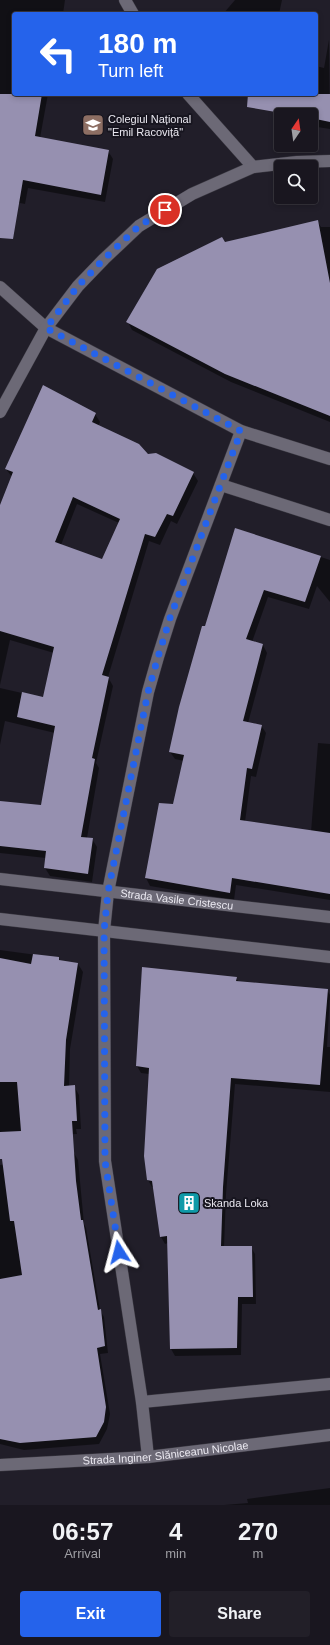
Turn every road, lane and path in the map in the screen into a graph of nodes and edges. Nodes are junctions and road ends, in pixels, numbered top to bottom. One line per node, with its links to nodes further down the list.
1 (125, 0): 2 (street)
2 (132, 12)
3 (190, 96): 5 (street)
4 (330, 162): 5 (street)
5 (253, 167): 7 (street)
6 (0, 287): 7 (street)
7 (46, 328): 8 (street); 9 (street)
8 (0, 412)
9 (241, 431): 10 (street); 11 (street)
10 (330, 459)
11 (220, 485): 12 (street); 14 (street)
12 (330, 520)
13 (0, 879): 14 (street, Strada Vasile Cristescu)
14 (108, 892): 15 (street, Strada Vasile Cristescu); 17 (street)
15 (330, 917)
16 (0, 919): 17 (street)
17 (104, 931): 18 (street); 20 (street)
18 (330, 957)
19 (330, 1384): 20 (street)
20 (142, 1402): 22 (street)
21 (330, 1435): 22 (street, Strada Inginer Slăniceanu Nicolae)
22 (148, 1457): 23 (street, Strada Inginer Slăniceanu Nicolae)
23 (0, 1465)

